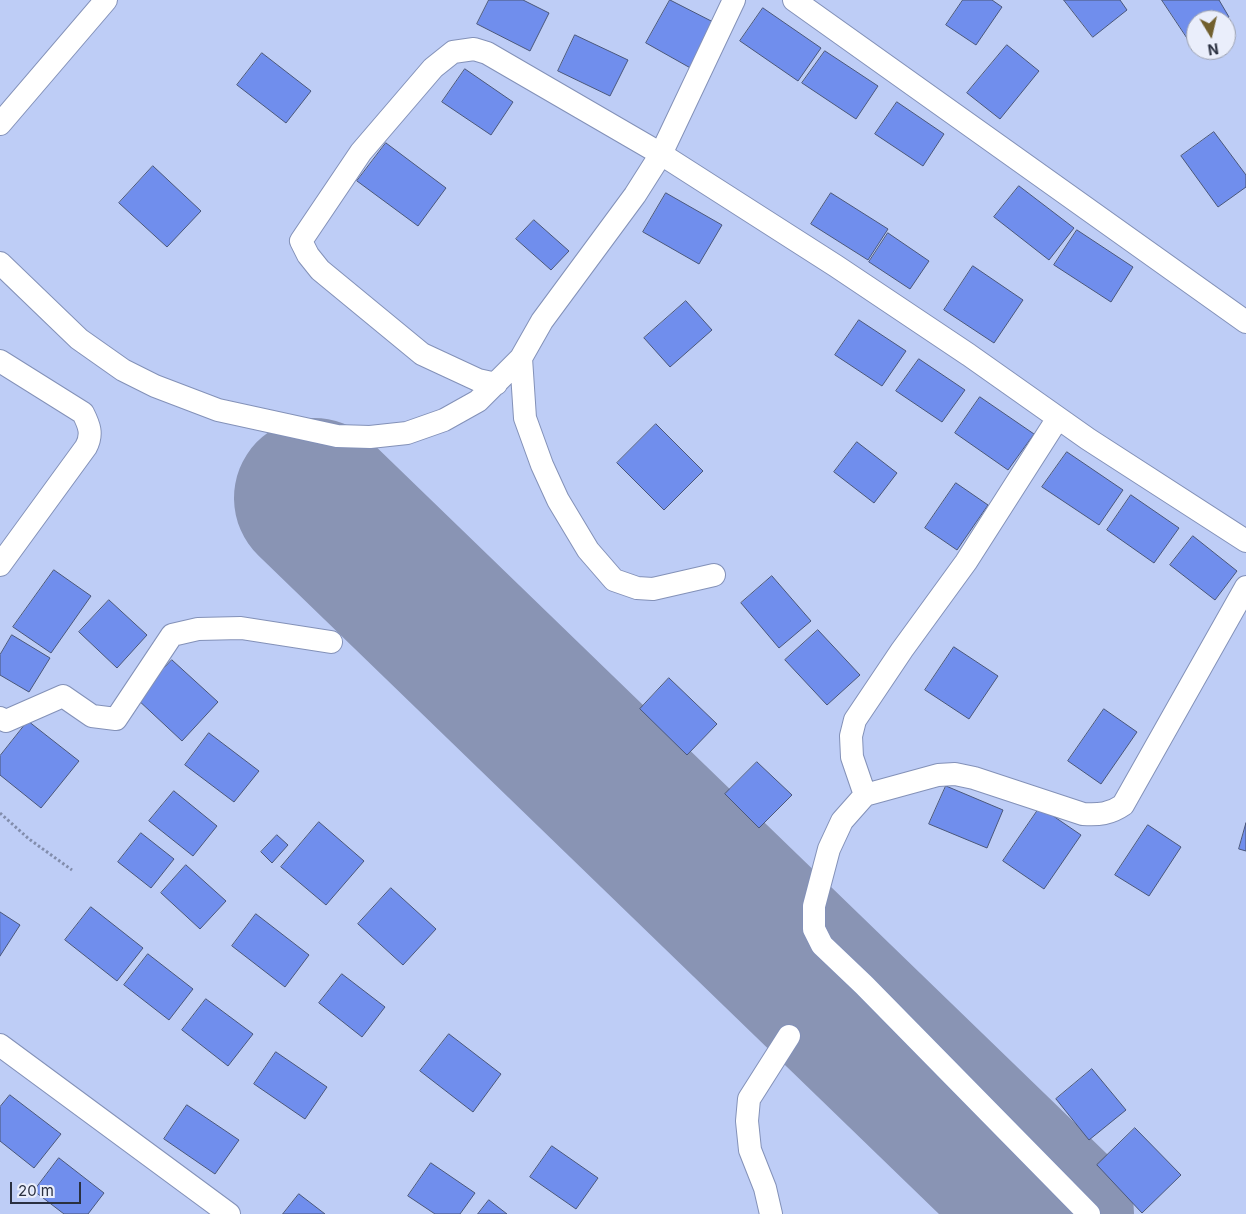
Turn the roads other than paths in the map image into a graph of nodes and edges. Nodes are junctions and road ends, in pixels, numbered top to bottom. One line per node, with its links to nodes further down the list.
1 (106, 0): 4 (street)
2 (734, 0): 5 (street)
3 (794, 0): 7 (street)
4 (0, 124)
5 (661, 154): 8 (street); 10 (street); 11 (street)
6 (0, 263): 10 (street)
7 (1246, 322)
8 (521, 358): 10 (street); 14 (street)
9 (0, 361): 13 (street)
10 (496, 384)
11 (1058, 418): 12 (street); 18 (street)
12 (1246, 541)
13 (0, 564)
14 (714, 575)
15 (1246, 587): 18 (street)
16 (331, 642): 17 (street)
17 (0, 718)
18 (865, 795): 23 (street)
19 (789, 1036): 22 (street)
20 (0, 1045): 21 (street)
21 (229, 1214)
22 (771, 1214)
23 (1089, 1214)

